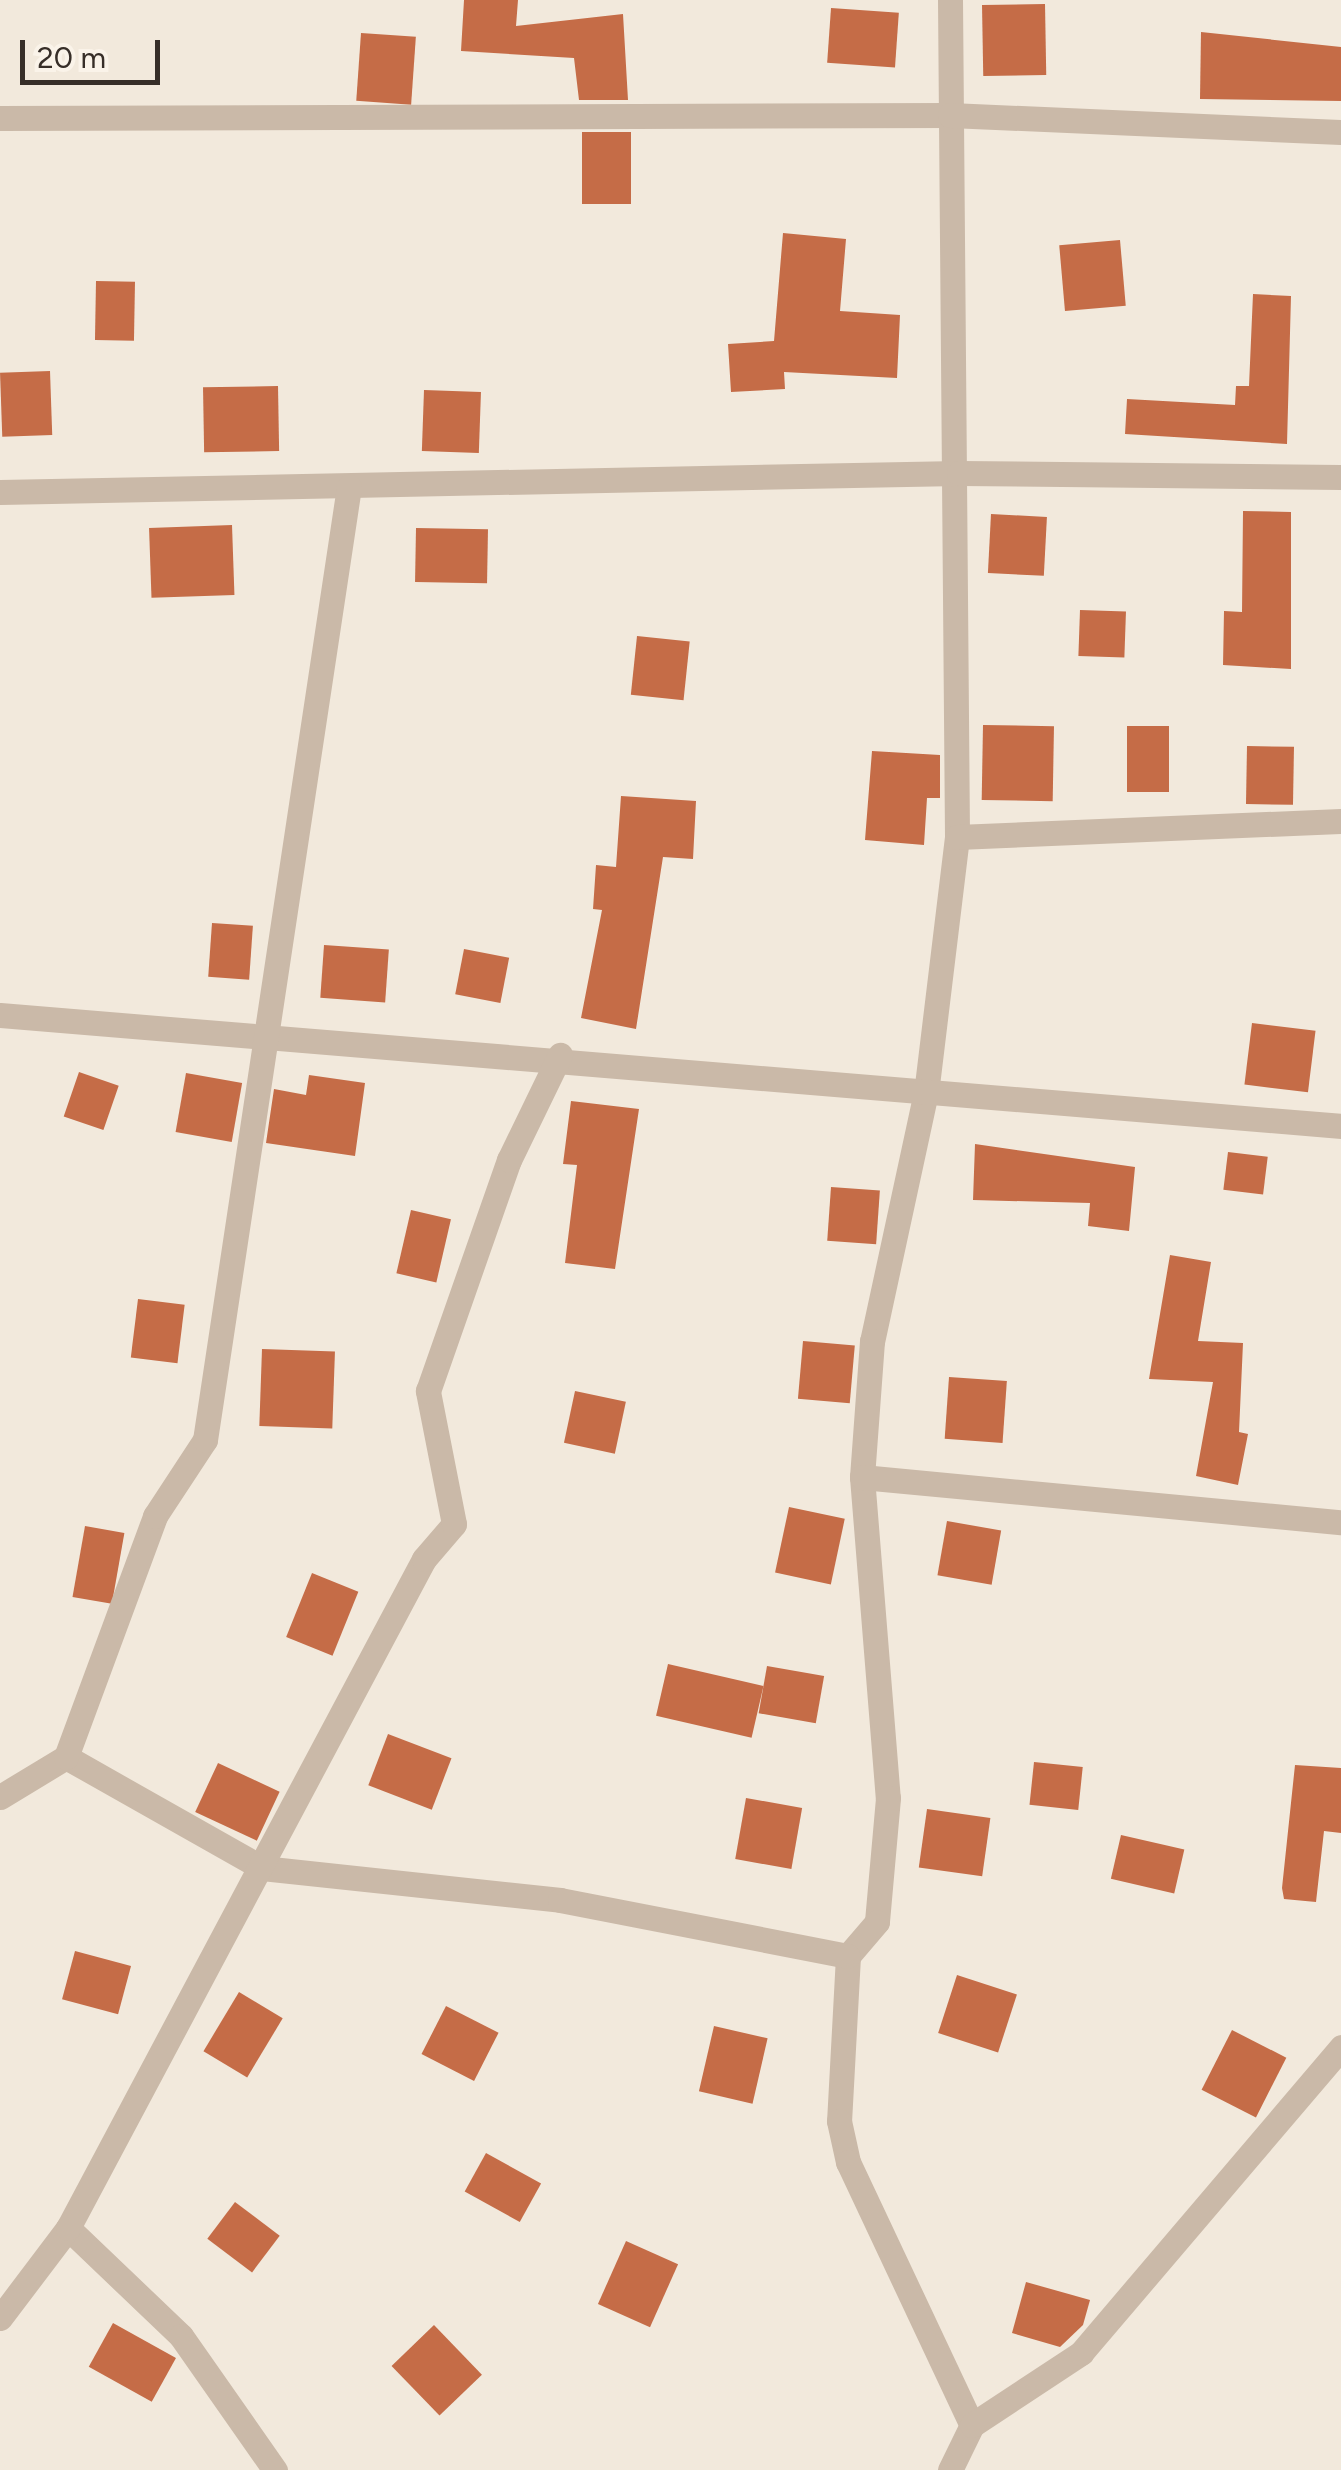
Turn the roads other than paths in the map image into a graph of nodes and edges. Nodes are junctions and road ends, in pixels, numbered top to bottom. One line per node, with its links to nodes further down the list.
1 (950, 0): 2 (street)
2 (950, 115): 3 (street); 4 (street); 5 (street)
3 (0, 118)
4 (1341, 132)
5 (959, 473): 6 (street); 7 (street); 10 (street)
6 (1341, 477)
7 (349, 487): 8 (street); 12 (street)
8 (0, 492)
9 (1341, 821): 10 (street)
10 (956, 838): 14 (street)
11 (0, 1015): 12 (street)
12 (268, 1038): 13 (street); 18 (street)
13 (560, 1055): 14 (street); 20 (street)
14 (926, 1092): 15 (street); 16 (street)
15 (1341, 1126)
16 (862, 1477): 17 (street); 21 (street)
17 (1341, 1522)
18 (66, 1756): 19 (street); 20 (street)
19 (0, 1797)
20 (262, 1868): 21 (street); 23 (street)
21 (848, 1956): 25 (street)
22 (1341, 2047): 25 (street)
23 (68, 2228): 24 (street); 26 (street)
24 (0, 2318)
25 (972, 2425): 27 (street)
26 (275, 2470)
27 (950, 2470)

